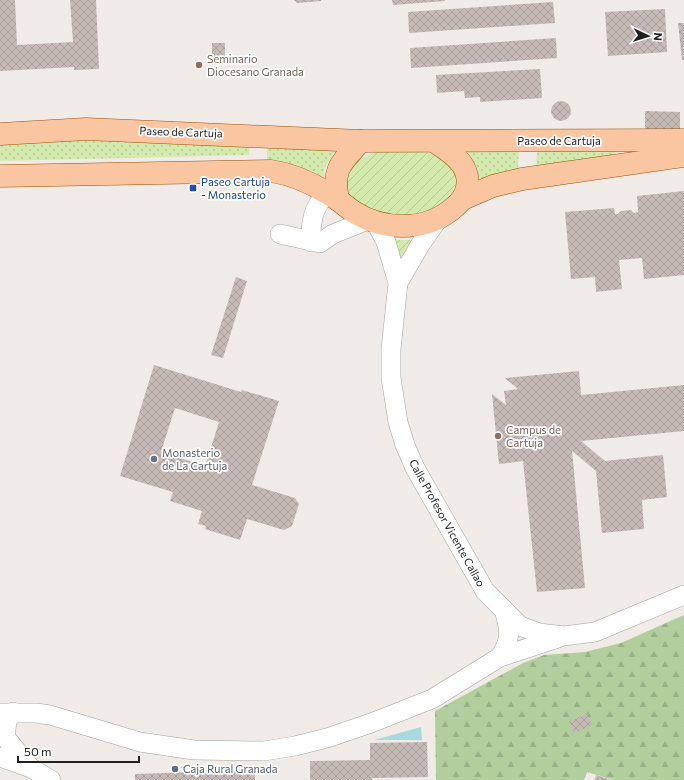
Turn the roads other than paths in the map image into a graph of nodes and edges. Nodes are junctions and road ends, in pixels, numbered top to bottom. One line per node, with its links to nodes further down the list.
1 (0, 134): 2 (main road, Paseo de Cartuja)
2 (361, 140): 4 (main road, Paseo de Cartuja); 7 (main road)
3 (684, 140): 4 (main road, Paseo de Cartuja)
4 (435, 142): 8 (main road)
5 (684, 156): 8 (main road)
6 (0, 176): 7 (main road)
7 (333, 192): 10 (main road); 12 (street)
8 (463, 199): 9 (main road)
9 (438, 219): 10 (main road); 13 (street, Calle Profesor Vicente Callao)
10 (372, 222): 12 (street); 13 (street, Calle Profesor Vicente Callao)
11 (280, 234): 12 (street)
12 (311, 242)
13 (398, 283): 15 (street, Calle Profesor Vicente Callao)
14 (684, 595): 16 (street, Calle Profesor Vicente Callao)
15 (505, 612): 16 (street, Calle Profesor Vicente Callao); 17 (street)
16 (564, 636): 17 (street)
17 (500, 657): 18 (street)
18 (7, 713): 19 (street)
19 (2, 738): 21 (street)
20 (0, 757): 21 (street)
21 (31, 768): 22 (street)
22 (51, 780)

